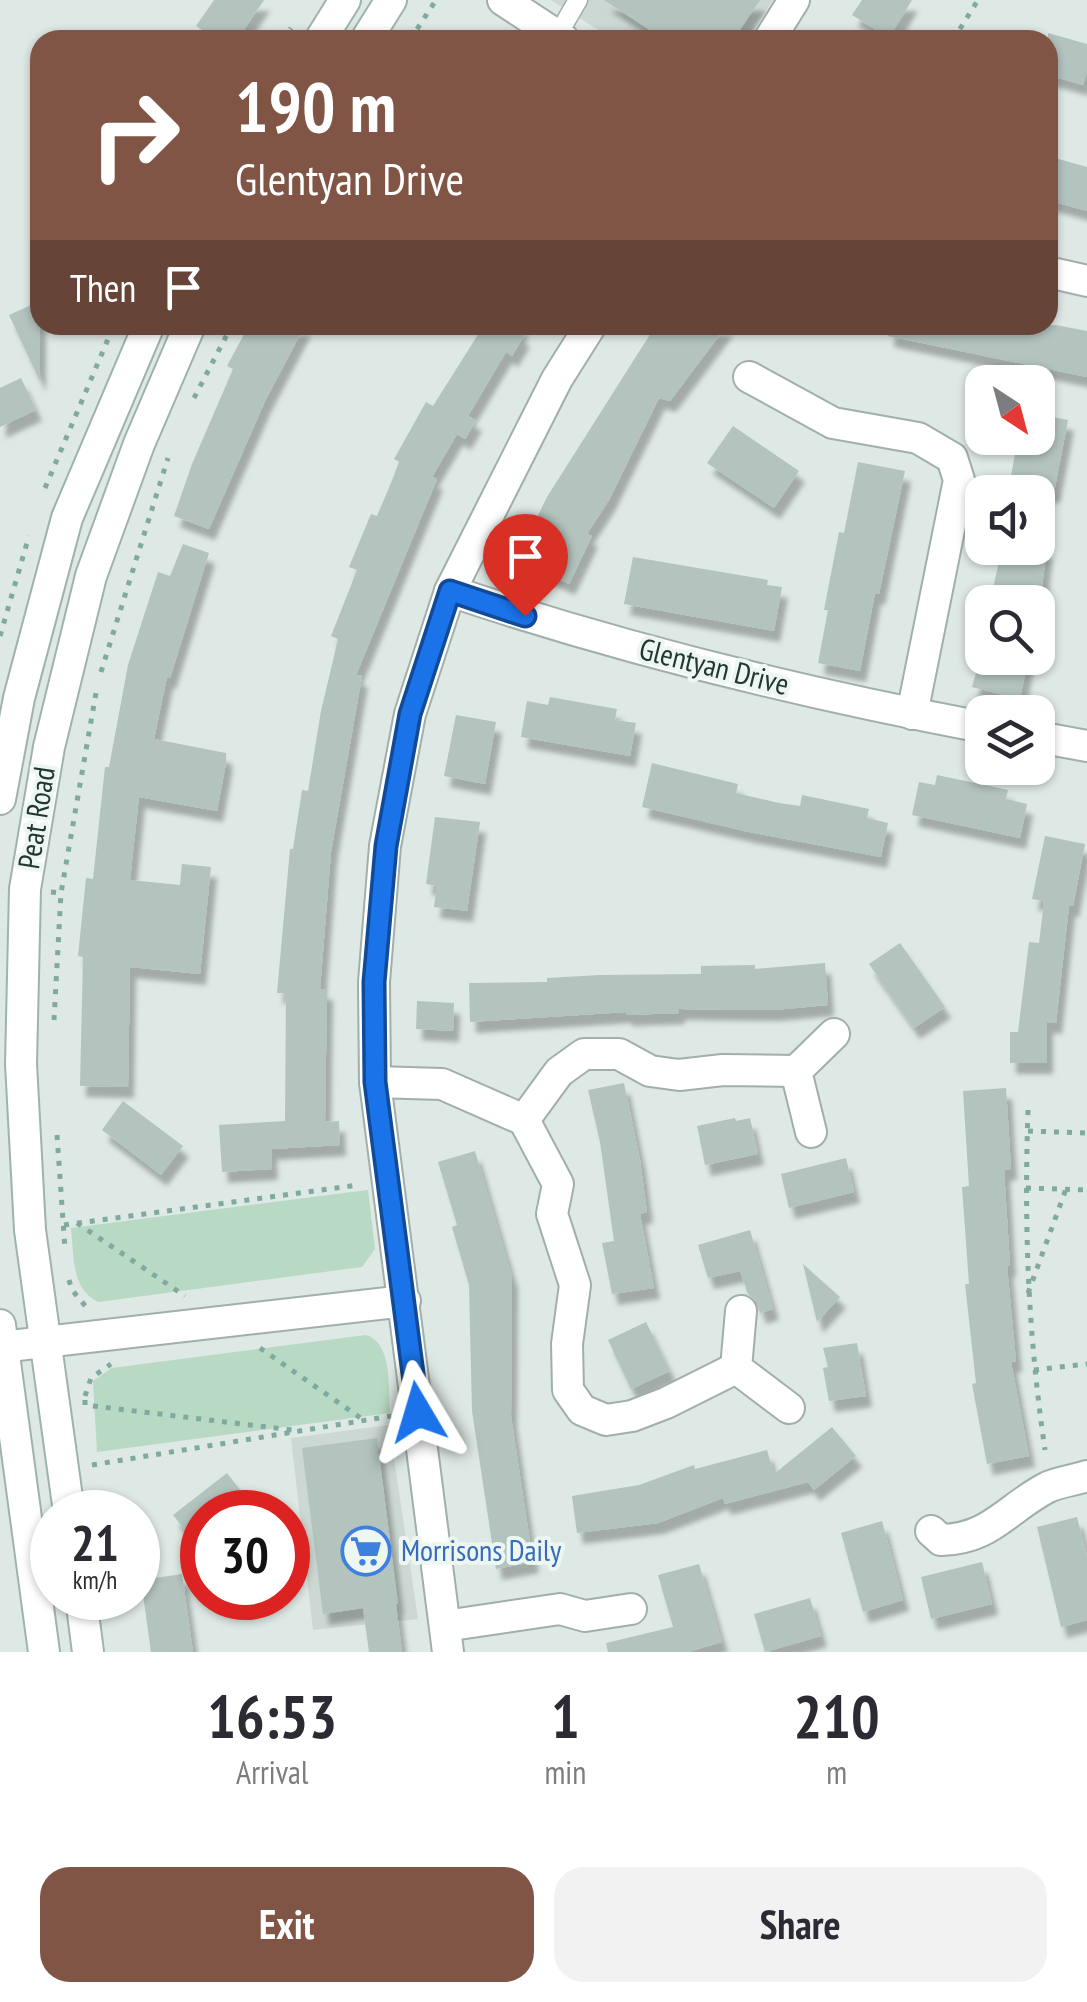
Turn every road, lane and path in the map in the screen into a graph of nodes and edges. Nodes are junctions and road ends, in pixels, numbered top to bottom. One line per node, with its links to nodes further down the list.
1 (346, 0): 8 (street)
2 (391, 0): 9 (street)
3 (436, 0): 10 (path)
4 (503, 0): 11 (street)
5 (578, 0): 12 (lane)
6 (794, 0): 13 (street)
7 (978, 0): 14 (path)
8 (326, 30)
9 (372, 30)
10 (416, 30)
11 (549, 30)
12 (565, 30)
13 (775, 30)
14 (959, 30)
15 (1058, 274): 16 (street)
16 (1087, 281)
17 (145, 335): 29 (street, Peat Road)
18 (186, 335): 30 (street, Peat Road)
19 (227, 335): 22 (path)
20 (585, 335): 24 (street)
21 (749, 377): 25 (street)
22 (188, 409)
23 (173, 442): 31 (path)
24 (450, 591): 25 (street, Glentyan Drive); 35 (street)
25 (912, 714): 26 (street, Glentyan Drive)
26 (965, 724)
27 (1055, 740): 28 (street)
28 (1087, 746)
29 (0, 799)
30 (26, 889): 31 (path); 52 (street, Peat Road)
31 (61, 893): 32 (path)
32 (54, 1028)
33 (834, 1034): 34 (street)
34 (796, 1070): 37 (street); 40 (street)
35 (375, 1082): 37 (street); 42 (street)
36 (1028, 1110): 39 (path)
37 (524, 1120): 54 (street)
38 (56, 1126): 46 (path)
39 (1028, 1131): 41 (path); 43 (path)
40 (811, 1132)
41 (1087, 1133)
42 (389, 1181): 46 (path); 48 (street)
43 (1026, 1188): 44 (path); 47 (path)
44 (1066, 1189): 45 (path); 47 (path)
45 (1087, 1190)
46 (64, 1225): 49 (path)
47 (1027, 1296): 55 (path)
48 (405, 1301): 52 (street); 58 (street)
49 (99, 1310)
50 (741, 1311): 54 (street)
51 (1, 1339): 52 (street); 68 (street)
52 (45, 1341): 61 (street, Peat Road)
53 (1087, 1364): 55 (path)
54 (736, 1368): 57 (street)
55 (1034, 1370): 60 (path)
56 (85, 1397): 59 (path)
57 (789, 1408)
58 (418, 1412): 59 (path); 67 (street)
59 (300, 1430): 61 (path)
60 (1045, 1450)
61 (64, 1470): 63 (street, Peat Road)
62 (1087, 1476): 64 (street)
63 (67, 1490)
64 (932, 1532)
65 (631, 1609): 67 (street)
66 (83, 1620): 69 (street)
67 (446, 1639)
68 (44, 1652)
69 (88, 1652)

